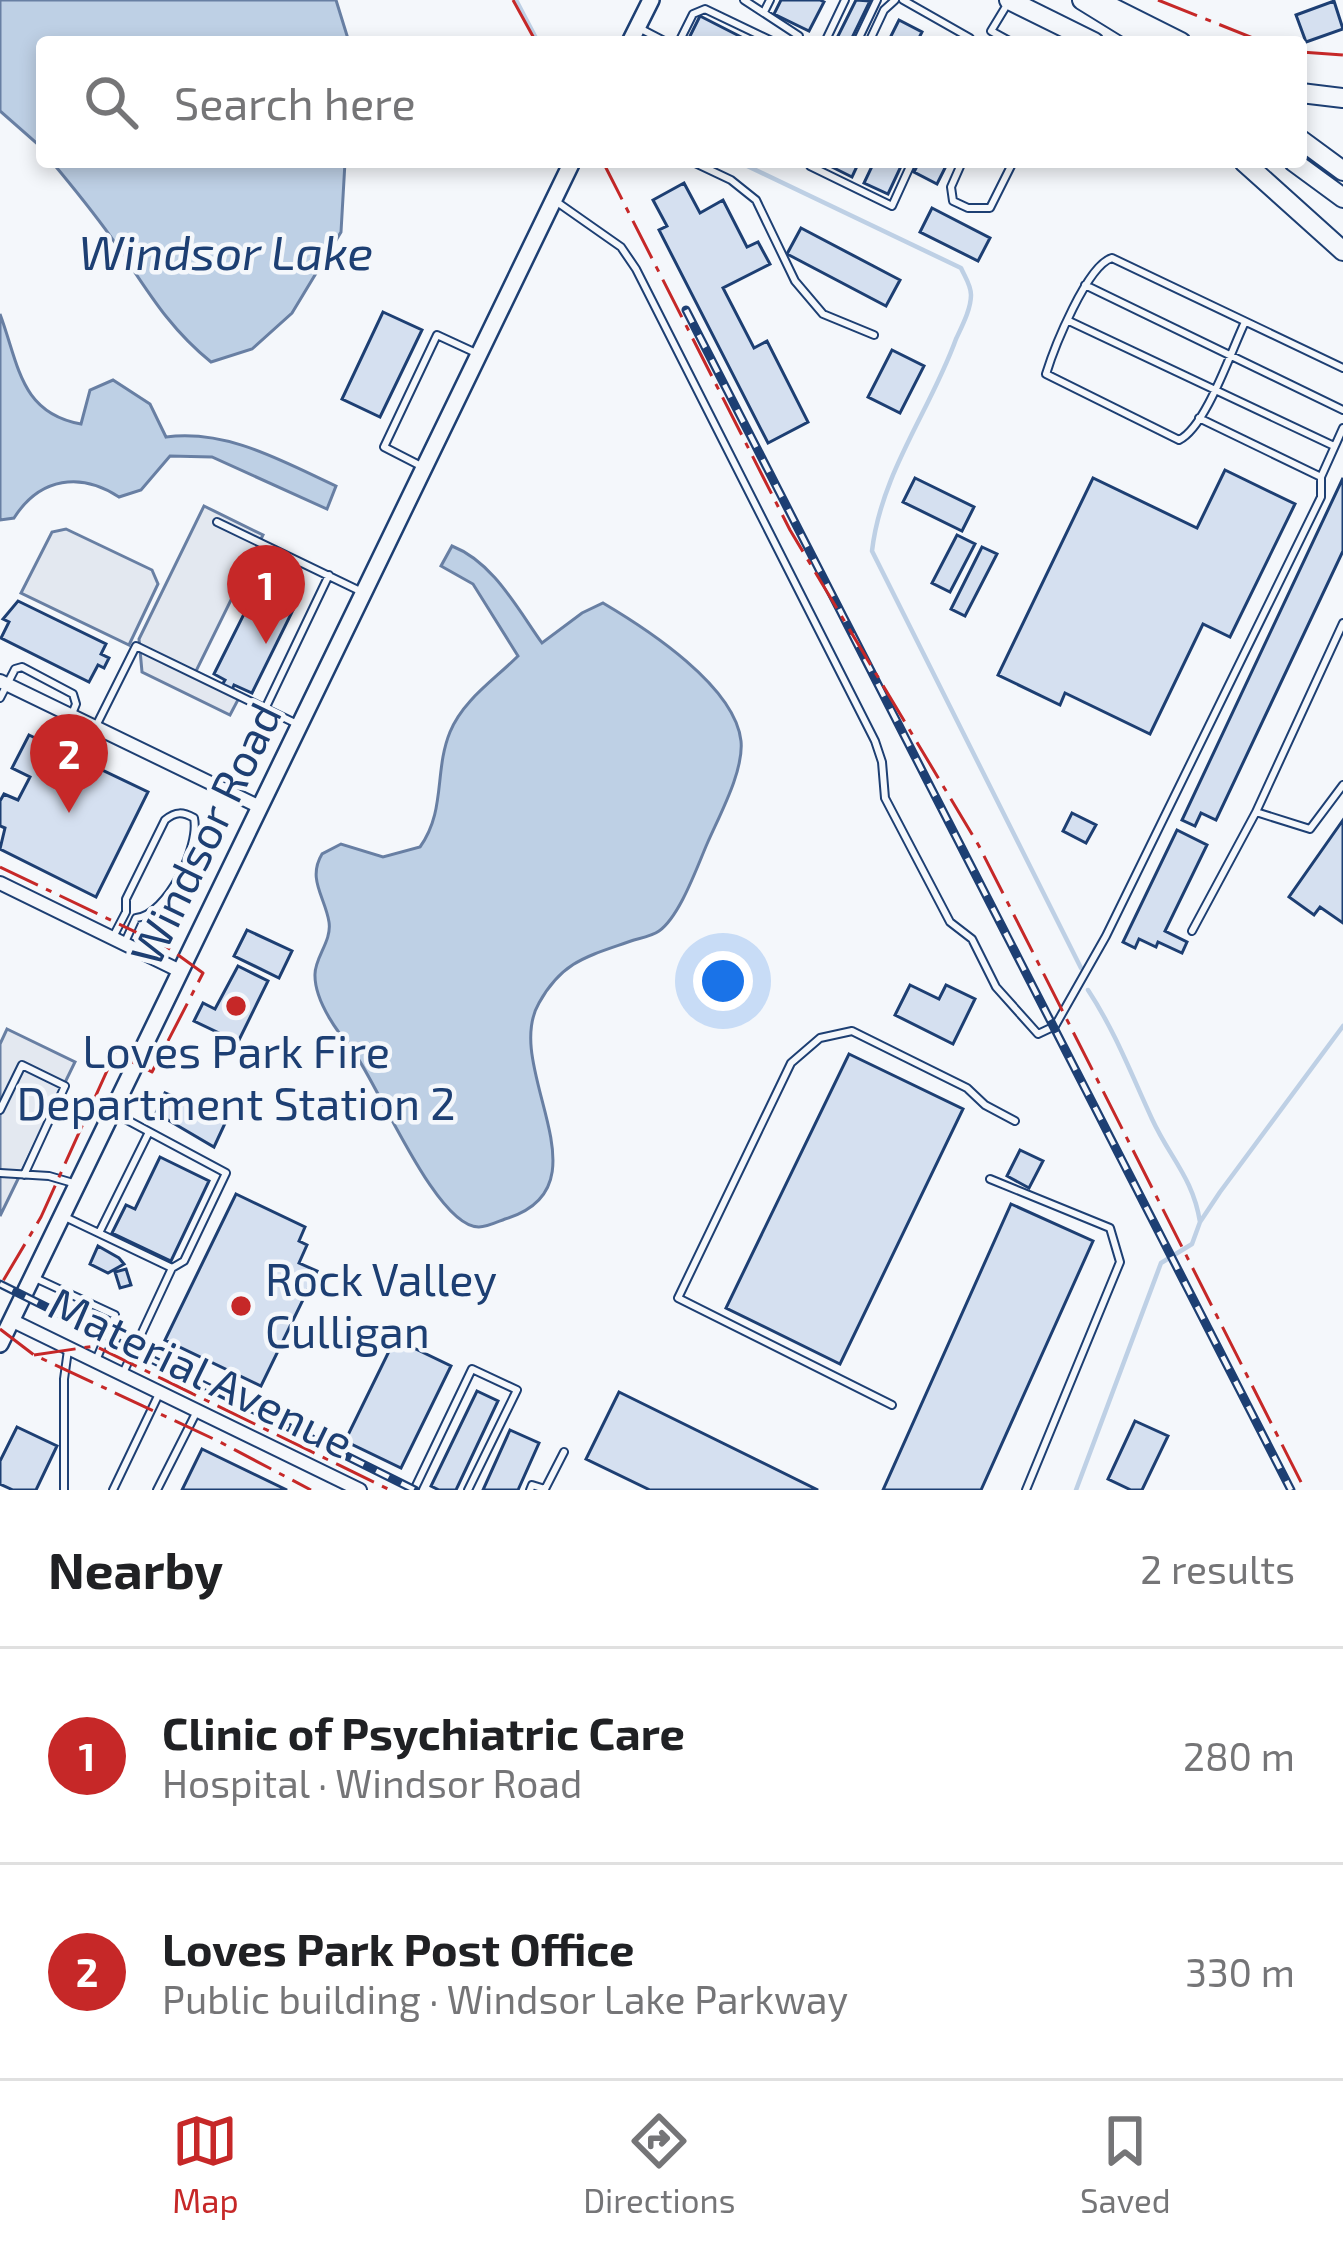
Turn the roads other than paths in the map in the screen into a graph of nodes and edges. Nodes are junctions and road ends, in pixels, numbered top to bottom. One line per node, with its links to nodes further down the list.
1 (651, 0): 10 (street)
2 (744, 0): 9 (lane)
3 (770, 0): 9 (lane)
4 (845, 0): 15 (lane)
5 (877, 0): 16 (lane)
6 (899, 0): 17 (lane); 18 (lane)
7 (1009, 0): 11 (main road); 19 (lane)
8 (1092, 2): 20 (main road); 21 (main road)
9 (764, 12): 14 (lane)
10 (634, 35)
11 (1062, 35)
12 (683, 36): 13 (lane)
13 (761, 36)
14 (800, 36)
15 (828, 36)
16 (859, 36)
17 (871, 36)
18 (966, 36)
19 (999, 36)
20 (1141, 36)
21 (1169, 36)
22 (1307, 94): 23 (main road)
23 (1343, 98)
24 (1307, 144): 33 (main road)
25 (569, 168): 35 (street, Windsor Road)
26 (706, 168): 40 (lane)
27 (814, 168): 28 (lane)
28 (909, 168)
29 (959, 168): 30 (lane)
30 (1010, 168)
31 (1251, 168): 36 (main road)
32 (1302, 168): 34 (main road)
33 (1343, 171)
34 (1343, 198)
35 (554, 200): 41 (street, Windsor Road); 50 (lane)
36 (1343, 251)
37 (1085, 286): 38 (lane); 39 (lane); 42 (lane)
38 (1069, 321): 44 (lane); 46 (lane)
39 (1245, 322): 42 (lane); 43 (lane)
40 (874, 335)
41 (479, 354): 49 (street, Windsor Road); 49 (lane)
42 (1229, 356): 44 (lane); 45 (lane)
43 (1343, 368)
44 (1213, 389): 46 (lane); 48 (lane)
45 (1343, 410)
46 (1199, 418): 50 (lane)
47 (1343, 428): 48 (lane)
48 (1334, 446): 50 (lane)
49 (424, 468): 53 (street, Windsor Road)
50 (1321, 477)
51 (218, 522): 52 (lane)
52 (329, 574): 53 (lane); 56 (lane)
53 (364, 592): 59 (street, Windsor Road)
54 (1343, 623): 62 (lane)
55 (2, 688): 57 (street); 57 (lane)
56 (265, 709): 58 (lane); 59 (lane)
57 (72, 714): 58 (street)
58 (95, 725): 61 (street)
59 (299, 725): 61 (street, Windsor Road)
60 (1343, 785): 62 (lane)
61 (260, 807): 66 (street, Windsor Road)
62 (1256, 812): 64 (lane)
63 (0, 883): 65 (street)
64 (1192, 932)
65 (119, 940): 65 (lane); 66 (street)
66 (180, 971): 68 (street, Windsor Road)
67 (0, 1110): 72 (lane)
68 (112, 1112): 70 (lane); 74 (street, Windsor Road)
69 (1016, 1121): 85 (lane)
70 (148, 1132): 76 (lane); 77 (lane)
71 (0, 1173): 72 (lane)
72 (24, 1174): 74 (lane)
73 (990, 1179): 95 (lane)
74 (77, 1184): 75 (street, Windsor Road)
75 (62, 1216): 76 (lane); 78 (street, Windsor Road)
76 (99, 1233): 77 (lane)
77 (172, 1268): 83 (lane)
78 (32, 1276): 79 (street, Windsor Road); 82 (lane)
79 (11, 1320): 80 (street, Windsor Road); 81 (street, Material Avenue)
80 (0, 1344)
81 (69, 1348): 82 (street, Material Avenue); 88 (lane)
82 (96, 1361): 83 (street, Material Avenue)
83 (123, 1375): 84 (street, Material Avenue)
84 (160, 1393): 86 (street, Material Avenue); 89 (lane)
85 (892, 1405)
86 (197, 1411): 90 (lane); 91 (street, Material Avenue)
87 (564, 1452): 94 (lane)
88 (64, 1490)
89 (113, 1490)
90 (158, 1490)
91 (360, 1490)
92 (414, 1490): 93 (lane)
93 (468, 1490)
94 (530, 1490)
95 (1026, 1490)

